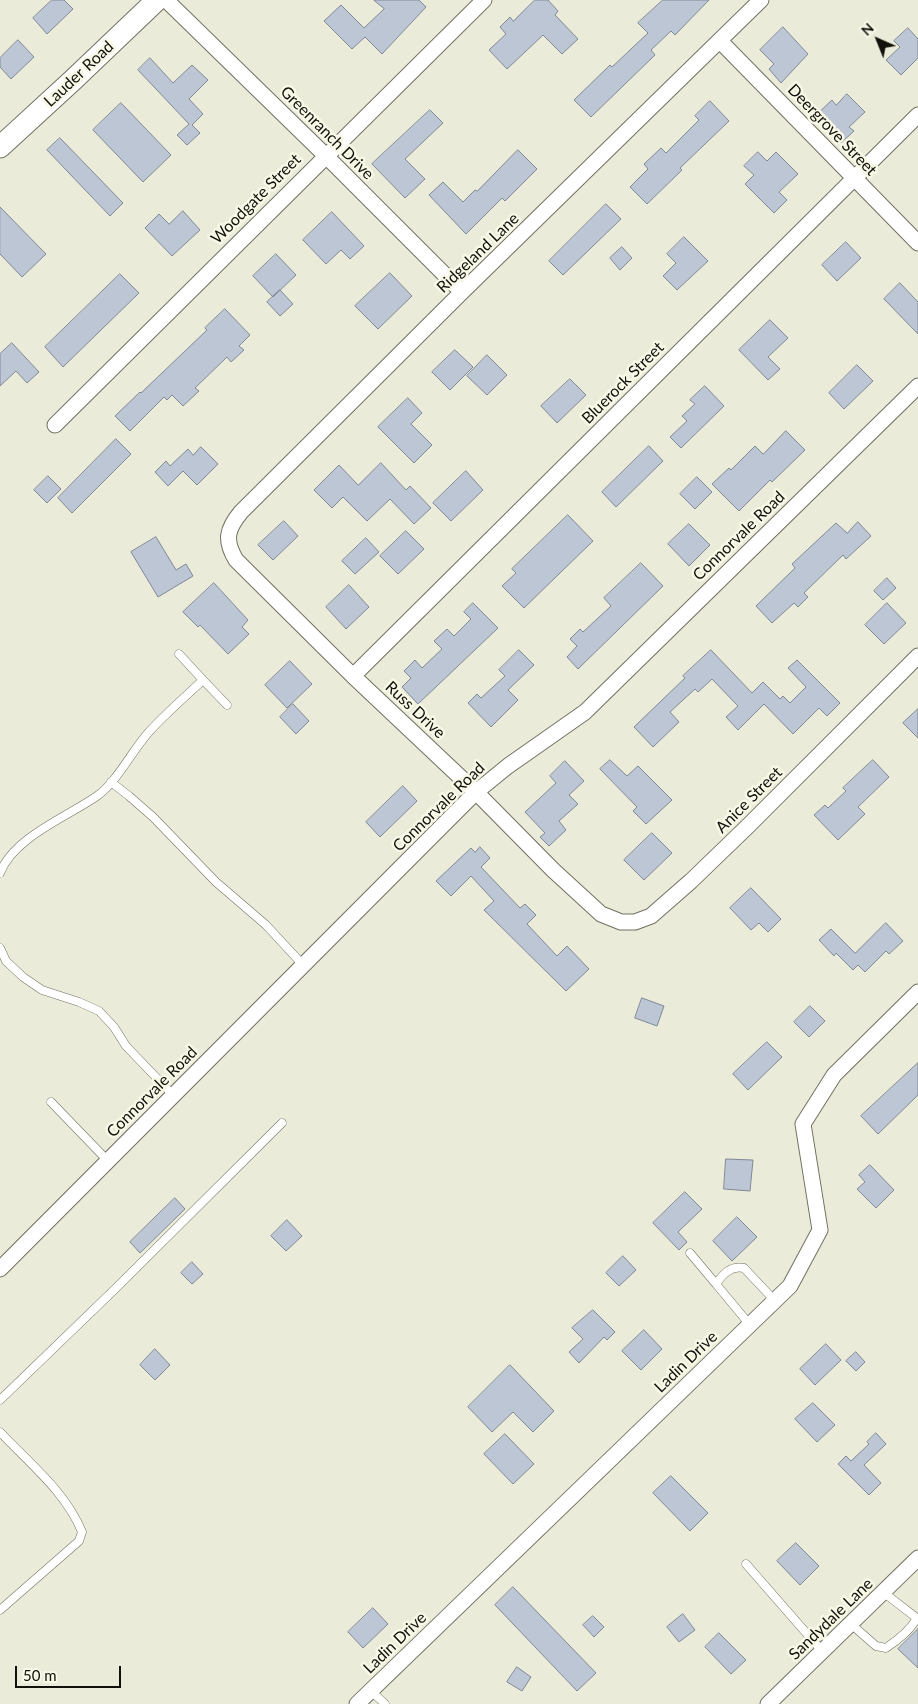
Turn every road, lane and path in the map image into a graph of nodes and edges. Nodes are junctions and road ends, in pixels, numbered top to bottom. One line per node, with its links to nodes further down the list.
1 (156, 0): 7 (main road, Lauder Road)
2 (166, 0): 8 (street, Greenranch Drive)
3 (484, 0): 8 (street, Woodgate Street)
4 (761, 0): 5 (street, Ridgeland Lane)
5 (720, 41): 9 (street, Deergrove Street); 11 (street, Ridgeland Lane)
6 (918, 115): 9 (street, Bluerock Street)
7 (0, 147)
8 (325, 155): 11 (street, Greenranch Drive); 13 (street, Woodgate Street)
9 (854, 178): 10 (street, Deergrove Street); 17 (street, Bluerock Street)
10 (918, 243)
11 (462, 292): 14 (street, Ridgeland Lane)
12 (918, 386): 21 (street, Connorvale Road)
13 (55, 424)
14 (228, 538): 17 (street, Russ Drive)
15 (179, 654): 18 (lane)
16 (918, 656): 23 (street, Anice Street)
17 (353, 676): 21 (street, Russ Drive)
18 (203, 680): 19 (lane); 20 (lane)
19 (227, 705)
20 (111, 782): 22 (lane); 25 (lane)
21 (476, 792): 23 (street, Russ Drive); 25 (street, Connorvale Road)
22 (0, 873)
23 (588, 902)
24 (0, 948): 27 (lane)
25 (303, 966): 27 (street, Connorvale Road)
26 (918, 992): 34 (street, Ladin Drive)
27 (173, 1095): 30 (street, Connorvale Road)
28 (51, 1102): 30 (lane)
29 (282, 1123): 36 (lane)
30 (108, 1161): 32 (street, Connorvale Road)
31 (690, 1253): 33 (lane)
32 (0, 1270)
33 (716, 1284): 34 (lane); 35 (lane)
34 (775, 1301): 35 (street, Ladin Drive)
35 (750, 1325): 45 (street, Ladin Drive)
36 (0, 1400)
37 (0, 1432): 41 (lane)
38 (918, 1558): 40 (street, Sandydale Lane)
39 (746, 1564): 44 (lane)
40 (883, 1592): 42 (lane); 43 (street, Sandydale Lane)
41 (0, 1610)
42 (918, 1619): 43 (lane)
43 (851, 1624): 44 (street, Sandydale Lane)
44 (822, 1652): 46 (street, Sandydale Lane)
45 (370, 1691): 47 (street, Ladin Drive); 48 (lane)
46 (772, 1703)
47 (357, 1704)
48 (385, 1704)

